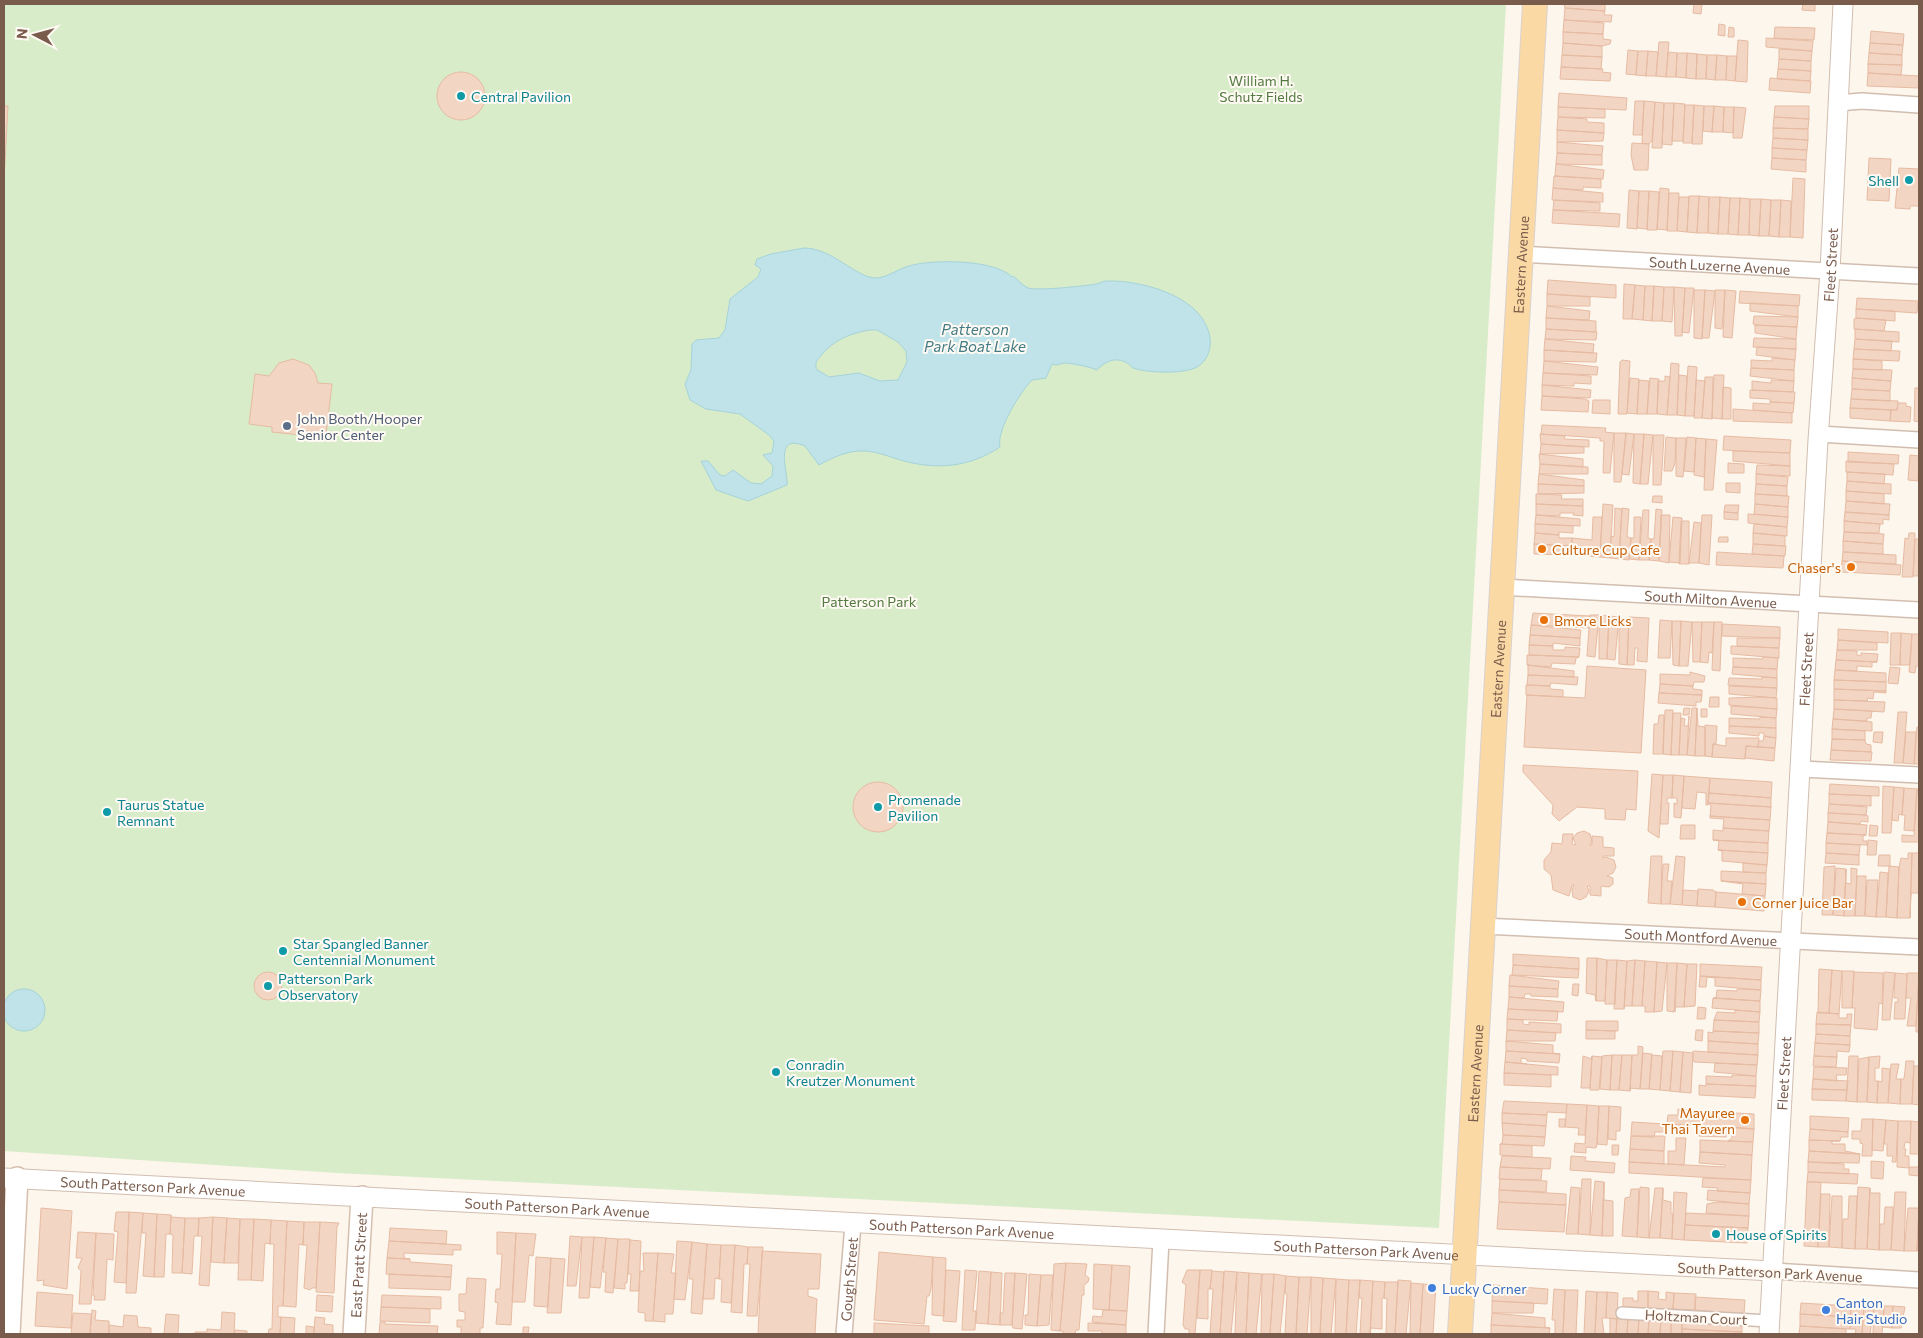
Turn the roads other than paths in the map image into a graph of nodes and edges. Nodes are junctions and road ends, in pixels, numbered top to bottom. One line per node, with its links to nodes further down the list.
1 (1534, 4): 5 (main road, Eastern Avenue)
2 (1843, 4): 3 (street, Fleet Street)
3 (1838, 103): 4 (street); 6 (street, Fleet Street)
4 (1919, 106)
5 (1520, 254): 6 (street, South Luzerne Avenue); 10 (main road, Eastern Avenue)
6 (1830, 271): 7 (street, South Luzerne Avenue); 8 (street, Fleet Street)
7 (1919, 276)
8 (1819, 434): 9 (street); 11 (street, Fleet Street)
9 (1919, 440)
10 (1502, 587): 11 (street, South Milton Avenue); 15 (main road, Eastern Avenue)
11 (1810, 604): 12 (street, South Milton Avenue); 13 (street, Fleet Street)
12 (1919, 610)
13 (1802, 769): 14 (street); 16 (street, Fleet Street)
14 (1919, 774)
15 (1482, 926): 16 (street, South Montford Avenue); 22 (main road, Eastern Avenue)
16 (1792, 940): 17 (street, South Montford Avenue); 23 (street, Fleet Street)
17 (1919, 947)
18 (11, 1178): 19 (street, South Patterson Park Avenue); 27 (main road)
19 (362, 1197): 20 (street, South Patterson Park Avenue); 28 (main road, East Pratt Street)
20 (853, 1224): 21 (street, South Patterson Park Avenue); 29 (street, Gough Street)
21 (1161, 1240): 22 (street, South Patterson Park Avenue); 30 (street)
22 (1464, 1256): 23 (street, South Patterson Park Avenue); 31 (main road, Eastern Avenue)
23 (1773, 1272): 24 (street, South Patterson Park Avenue); 26 (street, Fleet Street)
24 (1919, 1280)
25 (1622, 1313): 26 (street, Holtzman Court)
26 (1770, 1328)
27 (9, 1334)
28 (354, 1334)
29 (844, 1334)
30 (1156, 1334)
31 (1460, 1334)

